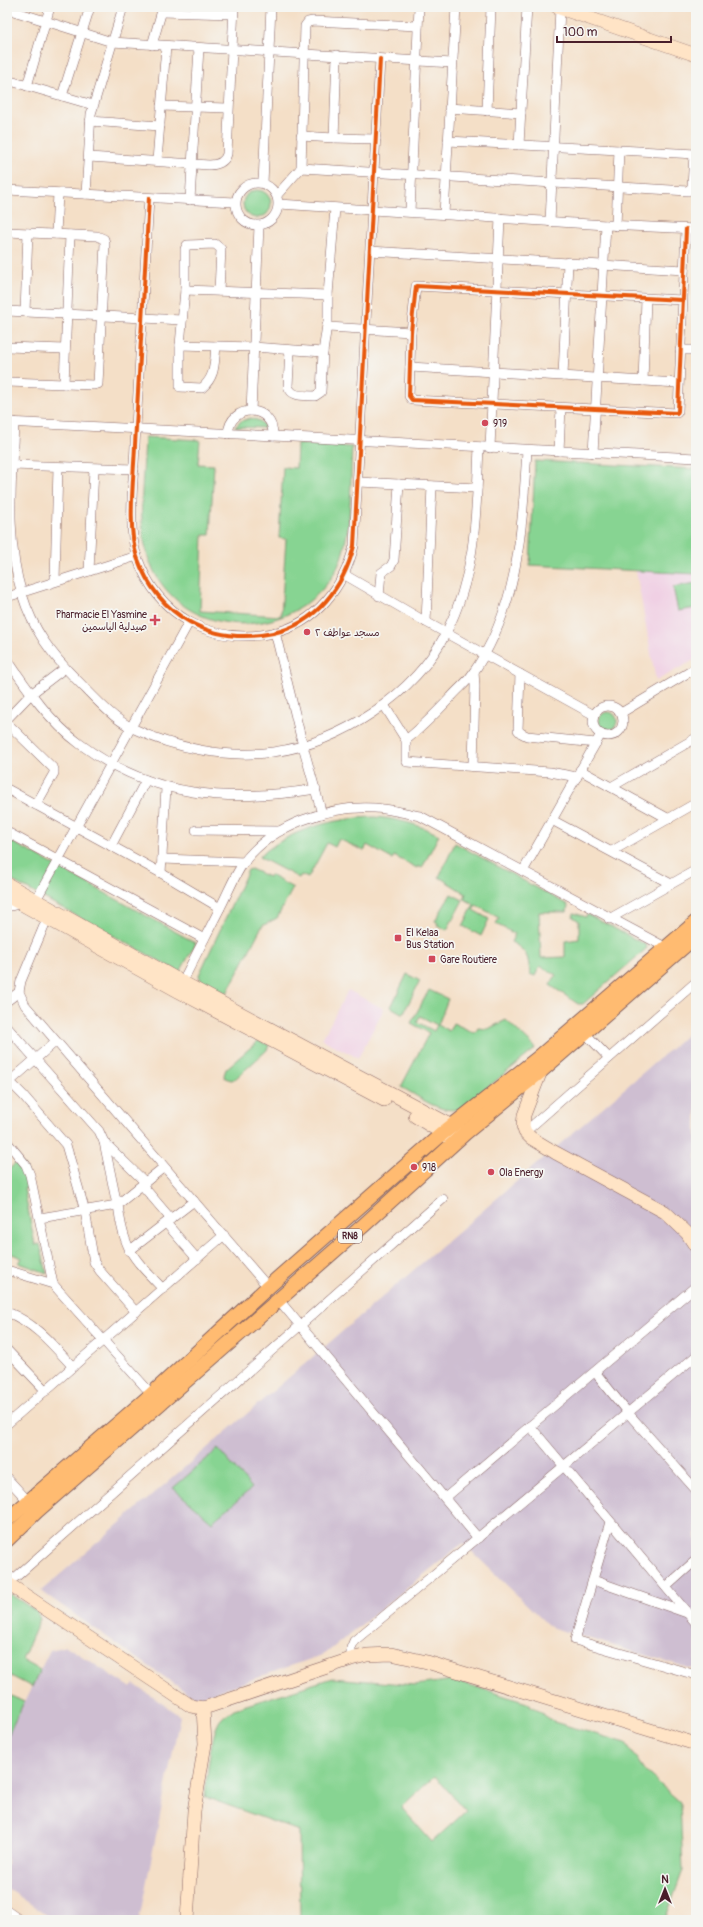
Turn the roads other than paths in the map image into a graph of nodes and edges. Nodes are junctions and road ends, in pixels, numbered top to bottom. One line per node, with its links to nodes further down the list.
1 (50, 7): 13 (street)
2 (90, 7): 15 (street)
3 (123, 7): 16 (street)
4 (271, 7): 21 (street)
5 (419, 7): 14 (street)
6 (456, 7): 27 (street)
7 (492, 7): 36 (street)
8 (527, 7): 37 (street)
9 (559, 8): 24 (street); 45 (street)
10 (7, 9): 13 (street)
11 (162, 10): 12 (street); 17 (street)
12 (233, 11): 20 (street)
13 (46, 22): 15 (street); 29 (street)
14 (418, 26): 22 (street); 26 (street)
15 (82, 34): 16 (street); 30 (street)
16 (112, 42): 17 (street); 31 (street)
17 (152, 45): 18 (street)
18 (166, 46): 19 (street); 32 (street)
19 (199, 48): 20 (street); 33 (street)
20 (232, 49): 21 (street); 34 (street)
21 (268, 51): 22 (street); 55 (street)
22 (304, 54): 23 (street); 40 (street)
23 (338, 55): 25 (street); 41 (street)
24 (696, 55)
25 (380, 58): 26 (street); 42 (street)
26 (416, 61): 27 (street); 53 (street)
27 (452, 63): 35 (street)
28 (7, 80): 29 (street)
29 (27, 86): 30 (street)
30 (62, 96): 31 (street)
31 (93, 105): 38 (street)
32 (161, 106): 33 (street); 39 (street)
33 (195, 108): 34 (street); 50 (street)
34 (228, 108): 50 (street)
35 (449, 108): 36 (street); 43 (street)
36 (487, 111): 37 (street)
37 (521, 113): 44 (street)
38 (90, 121): 39 (street); 48 (street)
39 (160, 126): 49 (street)
40 (302, 136): 41 (street); 51 (street)
41 (334, 138): 42 (street)
42 (376, 139): 52 (street)
43 (448, 141): 44 (street); 54 (street)
44 (519, 145): 45 (street)
45 (552, 146): 46 (street); 56 (street)
46 (619, 150): 47 (street); 57 (street)
47 (695, 154): 57 (street)
48 (89, 157): 49 (street); 60 (street)
49 (157, 161): 50 (street)
50 (191, 163): 62 (street)
51 (301, 168): 52 (street); 63 (street)
52 (374, 172): 53 (street); 66 (street)
53 (412, 175): 54 (street); 67 (street)
54 (446, 177): 56 (street); 68 (street)
55 (263, 183): 63 (street); 64 (street)
56 (551, 183): 57 (street); 70 (street)
57 (618, 187): 73 (street)
58 (7, 190): 59 (street)
59 (58, 193): 60 (street); 78 (street)
60 (86, 194): 61 (street)
61 (149, 198): 62 (street); 98 (street)
62 (190, 200): 64 (street)
63 (278, 200): 65 (street); 72 (street)
64 (236, 202): 72 (street)
65 (335, 208): 66 (street); 90 (street)
66 (372, 210): 67 (street); 80 (street)
67 (410, 212): 68 (street)
68 (444, 214): 69 (street)
69 (500, 218): 70 (street); 81 (street)
70 (550, 222): 71 (street)
71 (606, 225): 73 (street); 83 (street)
72 (259, 226): 88 (street)
73 (616, 226): 74 (street)
74 (686, 229): 75 (street); 84 (street)
75 (696, 229)
76 (7, 232): 77 (street)
77 (28, 233): 78 (street); 95 (street)
78 (56, 234): 79 (street)
79 (70, 235): 96 (street); 97 (street)
80 (370, 251): 81 (street); 101 (street)
81 (498, 258): 82 (street); 87 (street)
82 (568, 262): 83 (street); 89 (street)
83 (602, 264): 84 (street); 91 (street)
84 (684, 270): 93 (street)
85 (185, 290): 86 (street); 86 (street); 99 (street)
86 (219, 290): 88 (street)
87 (497, 291): 89 (street); 102 (street); 113 (street)
88 (256, 292): 90 (street); 106 (street)
89 (567, 294): 91 (street); 114 (street)
90 (328, 295): 100 (street)
91 (601, 296): 92 (street); 115 (street)
92 (646, 299): 93 (street); 116 (street)
93 (682, 300): 109 (street)
94 (7, 311): 95 (street)
95 (25, 312): 96 (street)
96 (67, 314): 97 (street); 107 (street)
97 (102, 317): 98 (street); 119 (street)
98 (142, 318): 99 (street); 125 (street)
99 (182, 320): 103 (street)
100 (328, 325): 101 (street); 111 (street)
101 (366, 329): 102 (street); 128 (street)
102 (411, 332): 112 (street)
103 (180, 345): 104 (street); 104 (street)
104 (216, 346): 106 (street)
105 (7, 347): 107 (street)
106 (253, 347): 108 (street); 123 (street)
107 (65, 349): 119 (street)
108 (290, 350): 111 (street); 111 (street)
109 (680, 350): 110 (street); 118 (street)
110 (696, 350)
111 (323, 352)
112 (410, 367): 113 (street); 120 (street)
113 (493, 372): 114 (street); 120 (street)
114 (563, 376): 115 (street)
115 (597, 378): 116 (street); 122 (street)
116 (643, 381): 118 (street)
117 (7, 382): 119 (street)
118 (678, 383): 122 (street)
119 (64, 384)
120 (492, 404): 121 (street); 130 (street)
121 (561, 408): 122 (street); 132 (street)
122 (595, 409): 133 (street)
123 (251, 411): 126 (street); 127 (street)
124 (10, 422): 125 (street); 135 (street)
125 (136, 429): 126 (street); 138 (street)
126 (228, 434): 127 (street)
127 (273, 436): 128 (street)
128 (360, 441): 129 (street); 139 (street)
129 (479, 447): 130 (street); 142 (street)
130 (490, 448): 131 (street)
131 (527, 450): 132 (street); 155 (street)
132 (559, 451): 133 (street)
133 (593, 453): 134 (street)
134 (696, 458)
135 (12, 465): 136 (street); 143 (street)
136 (58, 467): 137 (street); 147 (street)
137 (94, 469): 138 (street); 145 (street)
138 (134, 470): 144 (street)
139 (359, 482): 140 (street); 146 (street)
140 (398, 484): 141 (street); 149 (street)
141 (432, 486): 142 (street); 152 (street)
142 (477, 488): 154 (street)
143 (9, 510): 148 (street)
144 (137, 556): 145 (street); 151 (street)
145 (89, 571): 147 (street)
146 (345, 575): 149 (street); 153 (street)
147 (55, 582): 148 (street)
148 (22, 593): 150 (street); 157 (street)
149 (380, 596): 152 (street)
150 (7, 597)
151 (189, 622): 153 (street); 167 (street)
152 (426, 622): 154 (street)
153 (275, 632): 172 (street)
154 (446, 633): 155 (street); 162 (street)
155 (485, 654): 159 (street); 160 (street)
156 (7, 659): 161 (street)
157 (65, 668): 161 (street); 167 (street)
158 (696, 668): 163 (street)
159 (474, 672): 170 (street); 174 (street)
160 (520, 674): 164 (street); 171 (street)
161 (31, 694): 165 (street); 173 (street)
162 (384, 705): 170 (street); 172 (street)
163 (621, 714): 164 (street); 168 (street)
164 (594, 715): 168 (street)
165 (7, 719)
166 (7, 723): 182 (street)
167 (130, 727): 172 (street); 173 (street)
168 (601, 734): 171 (street)
169 (696, 738): 177 (street)
170 (406, 740): 174 (street)
171 (596, 743): 175 (street)
172 (303, 746): 180 (street)
173 (110, 764): 176 (street); 186 (street)
174 (473, 766): 175 (street)
175 (578, 774): 177 (street); 185 (street)
176 (146, 780): 178 (street); 190 (street)
177 (611, 787): 184 (street)
178 (166, 788): 180 (street); 192 (street)
179 (7, 789): 182 (street)
180 (316, 789): 183 (street)
181 (696, 803): 184 (street)
182 (36, 805): 186 (street)
183 (322, 814): 188 (street); 196 (street)
184 (669, 819): 191 (street)
185 (552, 820): 191 (street); 196 (street)
186 (75, 827): 190 (street); 193 (street)
187 (196, 830): 188 (street)
188 (280, 831): 194 (street)
189 (7, 832): 193 (street)
190 (111, 846): 197 (street)
191 (612, 851): 199 (street)
192 (162, 859): 194 (street); 197 (street)
193 (57, 861): 201 (street); 208 (street)
194 (245, 862): 203 (street)
195 (696, 870): 199 (street)
196 (523, 871): 205 (street)
197 (161, 872): 203 (street)
198 (7, 884): 201 (street)
199 (671, 884): 205 (street)
200 (7, 896): 201 (street)
201 (29, 900): 202 (street); 204 (street)
202 (7, 907)
203 (220, 908): 208 (street)
204 (49, 913): 211 (street); 212 (street)
205 (609, 919): 209 (street)
206 (696, 922): 209 (main road, RN8)
207 (696, 936): 215 (main road, RN8)
208 (204, 939): 211 (street)
209 (665, 948): 215 (main road, RN8)
210 (696, 982): 217 (street)
211 (180, 986): 221 (street)
212 (19, 992): 213 (street); 216 (street)
213 (7, 1001)
214 (7, 1027): 218 (street)
215 (580, 1029): 217 (street); 219 (main road, RN8)
216 (55, 1042): 218 (street); 226 (street)
217 (609, 1058): 222 (street)
218 (36, 1059): 220 (street); 224 (street)
219 (540, 1065): 221 (main road, RN8); 222 (street); 223 (main road, RN8)
220 (8, 1082): 231 (street)
221 (447, 1129): 223 (street); 241 (main road, RN8)
222 (525, 1132): 235 (street)
223 (460, 1137): 243 (main road, RN8)
224 (104, 1142): 227 (street); 230 (street)
225 (9, 1149): 232 (street)
226 (164, 1168): 227 (street); 229 (street)
227 (144, 1184): 230 (street); 233 (street)
228 (443, 1199): 246 (street)
229 (194, 1201): 233 (street); 234 (street)
230 (117, 1204): 231 (street); 236 (street)
231 (85, 1211): 232 (street); 245 (street)
232 (40, 1218): 239 (street)
233 (168, 1221): 236 (street); 237 (street)
234 (224, 1235): 237 (street); 241 (street)
235 (696, 1247)
236 (129, 1251): 242 (street)
237 (196, 1259): 242 (street)
238 (7, 1270): 239 (street)
239 (53, 1284): 247 (street)
240 (696, 1286): 251 (street)
241 (268, 1287): 253 (main road, RN8)
242 (163, 1289): 245 (street)
243 (278, 1299): 246 (street); 253 (main road, RN8)
244 (7, 1312): 250 (street)
245 (136, 1312): 247 (street)
246 (301, 1326): 260 (street); 268 (street)
247 (103, 1340): 250 (street); 253 (street)
248 (8, 1352): 252 (street)
249 (696, 1356): 254 (street)
250 (73, 1367): 252 (street)
251 (595, 1372): 254 (street); 256 (street)
252 (46, 1391): 255 (street)
253 (156, 1399): 261 (main road, RN8); 264 (main road, RN8)
254 (628, 1413): 257 (street); 259 (street)
255 (7, 1424)
256 (530, 1426): 257 (street); 260 (street)
257 (564, 1466): 263 (street); 265 (street)
258 (7, 1478): 261 (street)
259 (696, 1490)
260 (445, 1498): 265 (street)
261 (28, 1501): 262 (main road, RN8)
262 (7, 1520)
263 (610, 1522): 267 (street); 269 (street)
264 (8, 1537)
265 (478, 1538): 272 (street)
266 (696, 1560): 269 (street)
267 (593, 1580): 270 (street); 273 (street)
268 (7, 1583): 274 (street)
269 (666, 1587): 270 (street)
270 (688, 1613): 271 (street)
271 (696, 1622)
272 (351, 1659): 274 (street); 275 (street)
273 (696, 1675)
274 (203, 1708): 278 (street)
275 (696, 1744)
276 (7, 1911): 277 (street)
277 (20, 1920)
278 (187, 1920)

